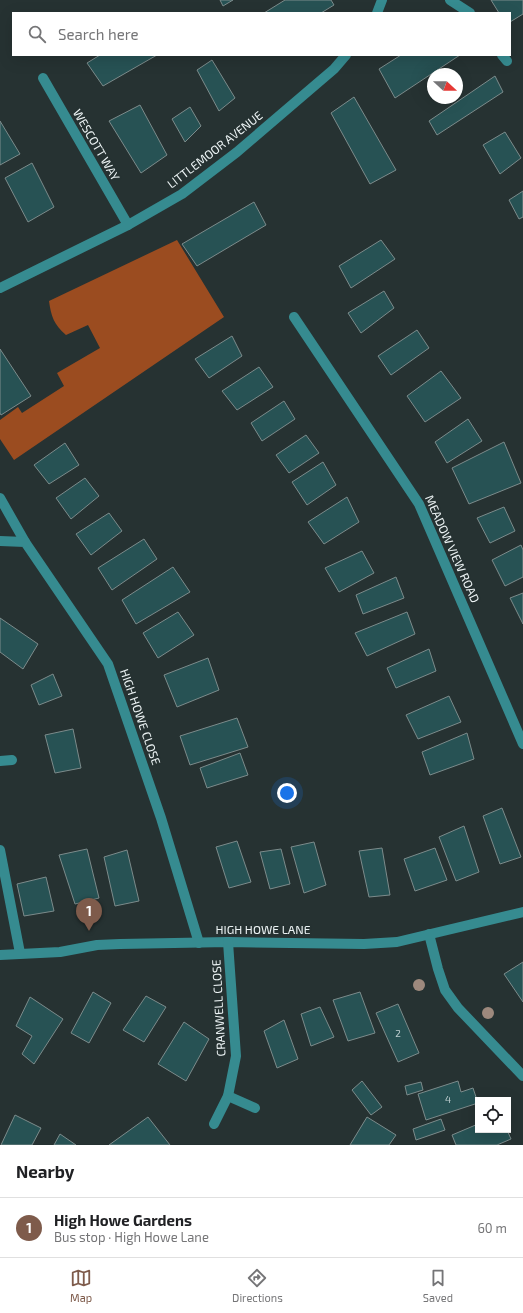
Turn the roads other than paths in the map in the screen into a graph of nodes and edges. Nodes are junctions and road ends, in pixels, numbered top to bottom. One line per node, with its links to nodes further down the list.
1 (382, 0): 3 (street)
2 (450, 0): 4 (street)
3 (377, 12)
4 (468, 12)
5 (345, 56): 7 (street, LITTLEMOOR AVENUE)
6 (43, 78): 7 (street, WESCOTT WAY)
7 (128, 225): 8 (street, LITTLEMOOR AVENUE)
8 (0, 288)
9 (294, 317): 13 (street, MEADOW VIEW ROAD)
10 (0, 498): 12 (street)
11 (0, 541): 12 (street)
12 (25, 542): 20 (street, HIGH HOWE CLOSE)
13 (523, 744)
14 (12, 760): 15 (street)
15 (0, 761)
16 (0, 850): 21 (street)
17 (523, 912): 18 (street, HIGH HOWE LANE)
18 (429, 934): 19 (street, HIGH HOWE LANE); 23 (street)
19 (228, 942): 20 (street, HIGH HOWE LANE); 24 (street, CRANWELL CLOSE)
20 (199, 943): 21 (street, HIGH HOWE LANE)
21 (20, 953): 22 (street, HIGH HOWE LANE)
22 (0, 955)
23 (523, 1076)
24 (228, 1096): 25 (street); 26 (street, CRANWELL CLOSE)
25 (255, 1108)
26 (214, 1124)

